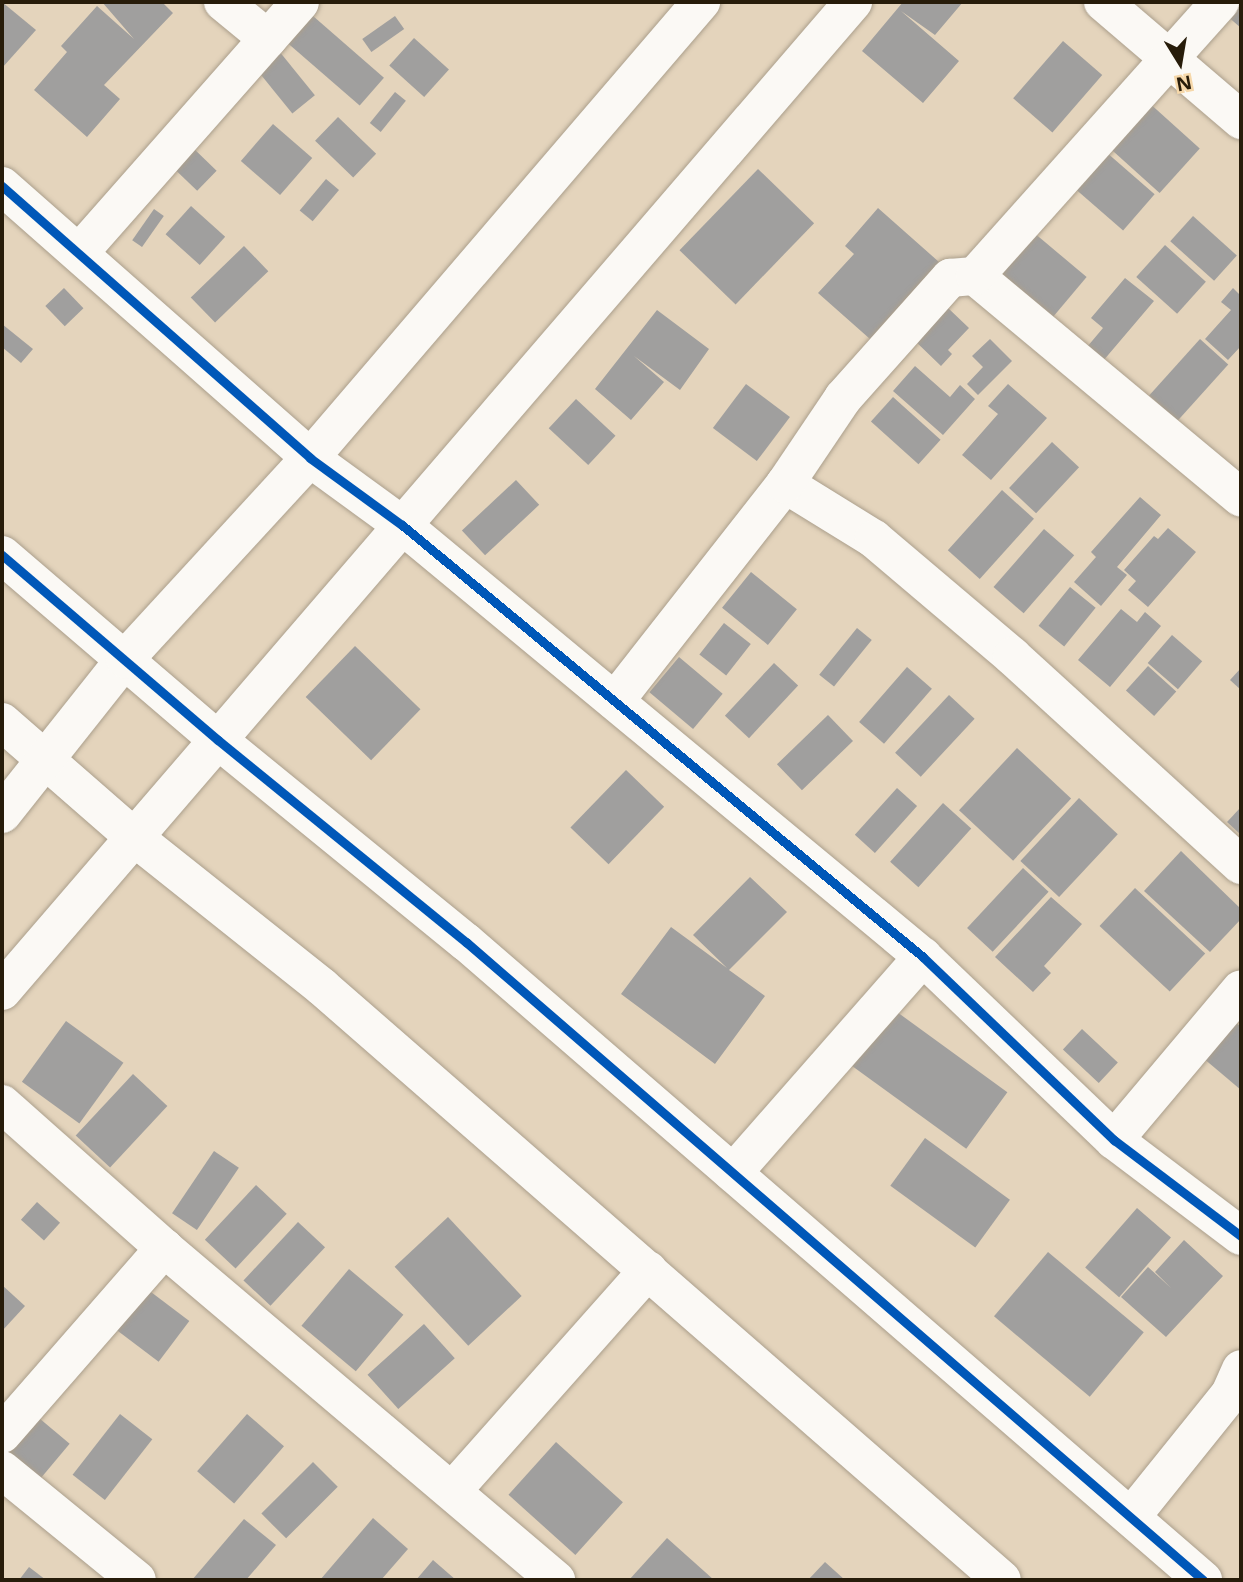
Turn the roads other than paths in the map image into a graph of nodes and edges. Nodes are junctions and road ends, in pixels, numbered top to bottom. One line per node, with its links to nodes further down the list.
1 (223, 2): 7 (street)
2 (300, 2): 7 (street)
3 (701, 2): 13 (street)
4 (853, 2): 16 (street)
5 (1103, 2): 8 (street)
6 (1220, 2): 8 (street)
7 (268, 39): 11 (street)
8 (1170, 60): 9 (street); 12 (street)
9 (1241, 120)
10 (2, 186): 11 (street)
11 (79, 253): 13 (street)
12 (975, 276): 14 (street); 15 (street)
13 (310, 458): 16 (street); 18 (street)
14 (785, 484): 19 (street); 25 (street)
15 (1241, 498)
16 (402, 525): 19 (street); 21 (street)
17 (2, 555): 18 (street)
18 (125, 659): 21 (street); 22 (street)
19 (615, 701): 26 (street)
20 (2, 722): 22 (street)
21 (218, 740): 24 (street); 31 (street)
22 (46, 761): 23 (street); 24 (street)
23 (2, 814)
24 (135, 838): 28 (street); 34 (street)
25 (1241, 865)
26 (923, 957): 30 (street); 31 (street)
27 (1241, 989): 30 (street)
28 (2, 991)
29 (2, 1104): 33 (street)
30 (1114, 1140): 32 (street)
31 (733, 1173): 39 (street)
32 (1241, 1237)
33 (164, 1248): 36 (street); 38 (street)
34 (648, 1270): 38 (street); 42 (street)
35 (1241, 1369): 39 (street)
36 (2, 1434)
37 (2, 1470): 40 (street)
38 (453, 1490): 41 (street)
39 (1131, 1517): 43 (street)
40 (137, 1580)
41 (556, 1580)
42 (1002, 1580)
43 (1203, 1580)

